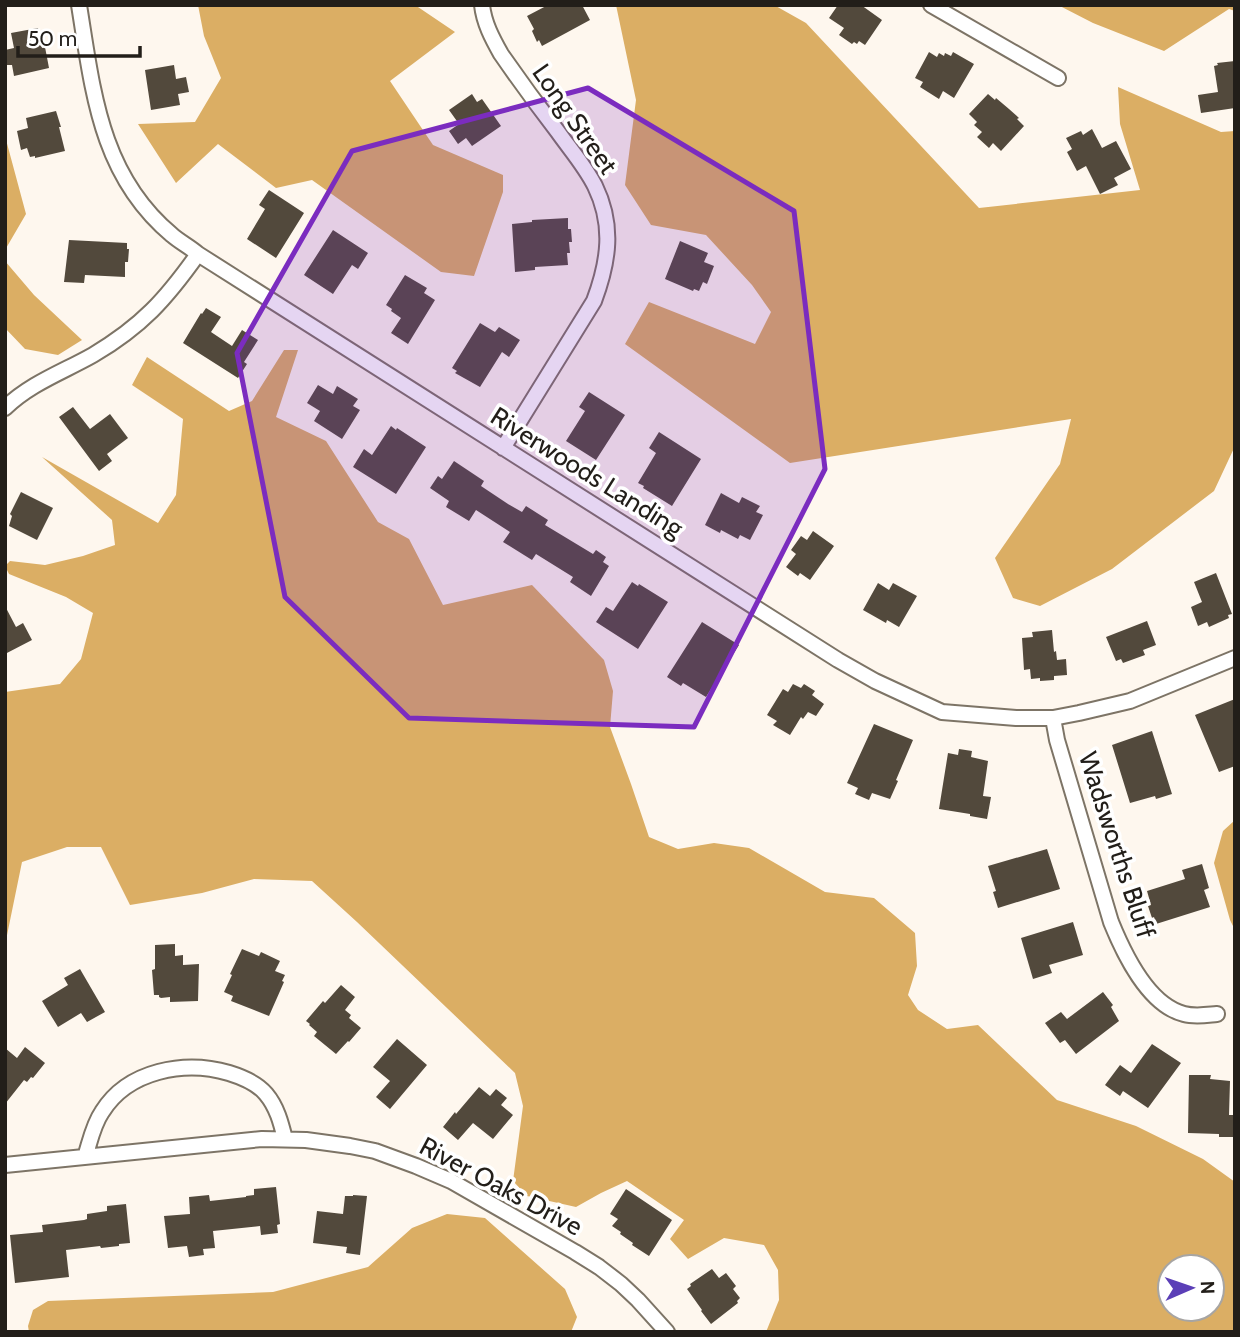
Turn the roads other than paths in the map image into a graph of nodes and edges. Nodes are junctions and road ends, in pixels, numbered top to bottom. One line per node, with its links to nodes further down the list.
1 (79, 5): 5 (street, Riverwoods Landing)
2 (482, 5): 7 (street, Long Street)
3 (931, 5): 4 (street)
4 (1058, 78)
5 (198, 254): 6 (street); 7 (street, Riverwoods Landing)
6 (5, 408)
7 (502, 448): 9 (street, Riverwoods Landing)
8 (1235, 658): 9 (street, Riverwoods Landing)
9 (1054, 718): 10 (street, Wadsworths Bluff)
10 (1217, 1014)
11 (285, 1139): 12 (street, River Oaks Drive); 12 (street); 14 (street, River Oaks Drive)
12 (85, 1157): 13 (street, River Oaks Drive)
13 (5, 1165)
14 (667, 1332)

